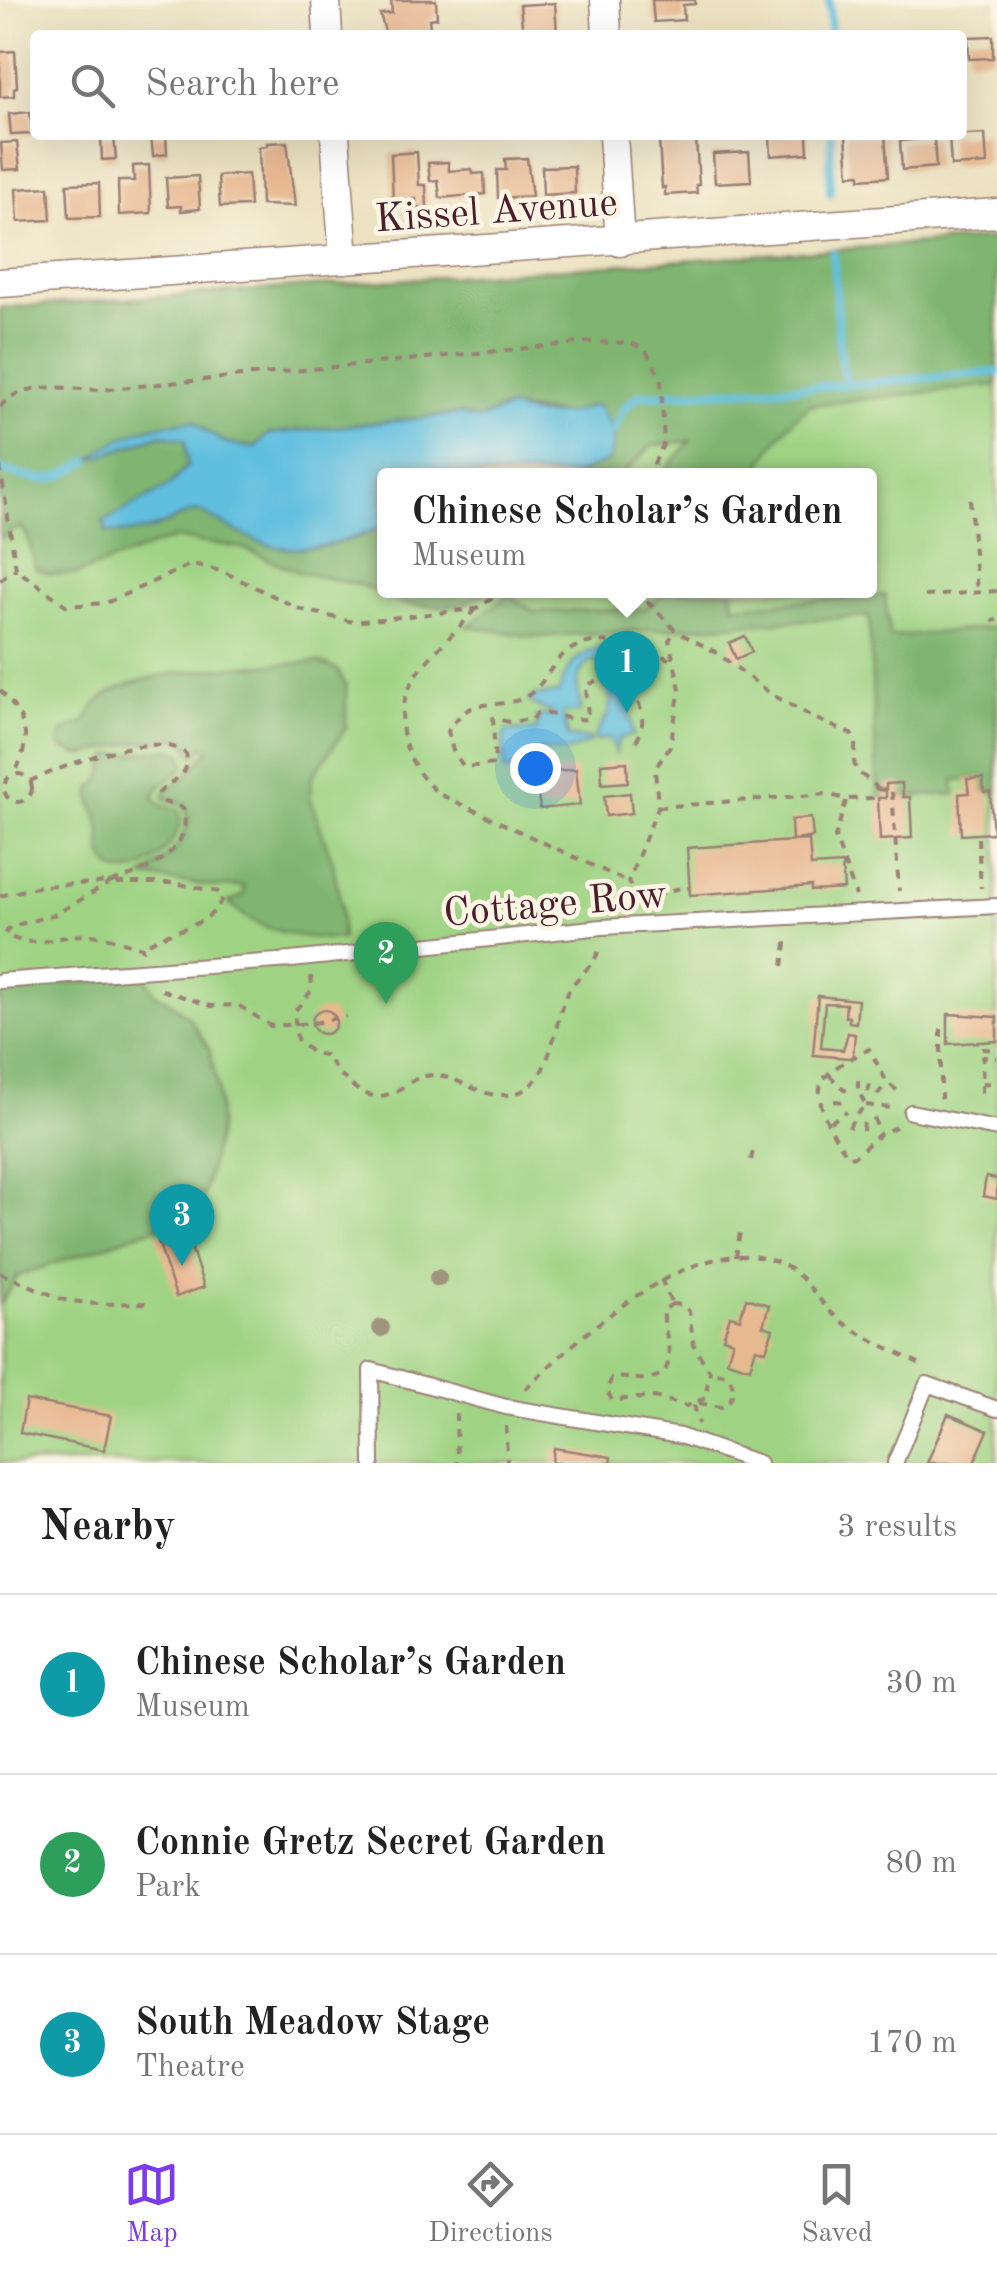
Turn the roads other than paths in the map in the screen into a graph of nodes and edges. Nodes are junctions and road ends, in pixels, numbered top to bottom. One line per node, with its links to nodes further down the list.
1 (326, 0): 3 (street)
2 (605, 0): 4 (street)
3 (328, 30)
4 (608, 30)
5 (335, 140): 9 (street)
6 (613, 140): 8 (street)
7 (997, 213): 8 (street, Kissel Avenue)
8 (620, 242): 9 (street, Kissel Avenue)
9 (344, 259): 10 (street, Kissel Avenue)
10 (0, 284)
11 (997, 906): 12 (lane, Cottage Row)
12 (0, 981)
13 (907, 1111): 14 (lane)
14 (997, 1128)
15 (997, 1409): 18 (lane)
16 (372, 1463): 17 (lane)
17 (759, 1463)
18 (895, 1463)

